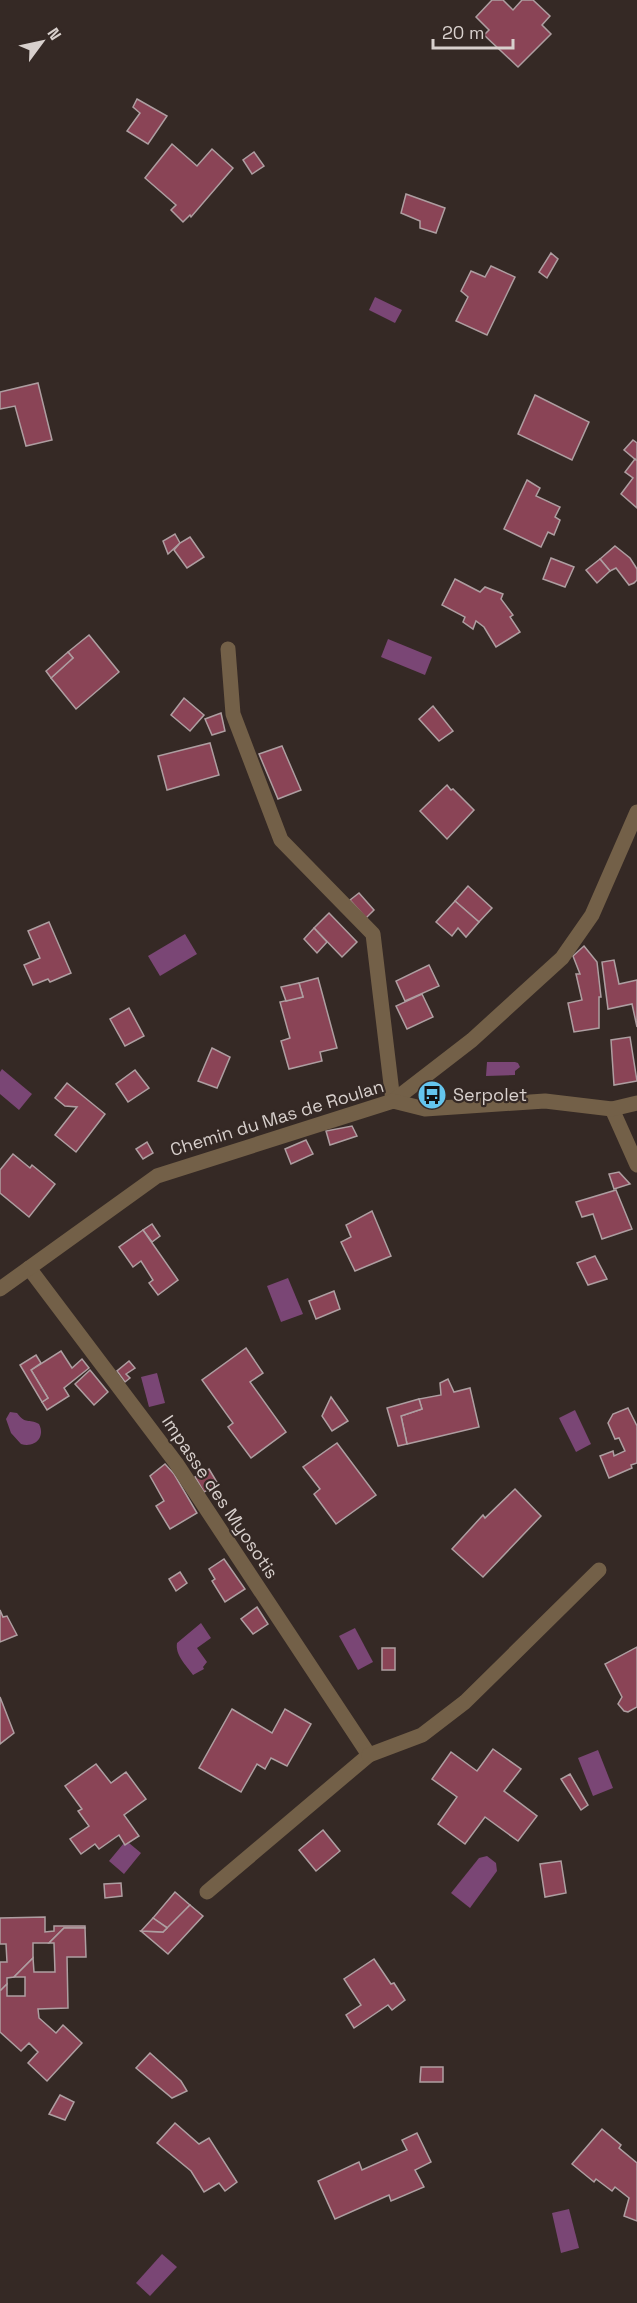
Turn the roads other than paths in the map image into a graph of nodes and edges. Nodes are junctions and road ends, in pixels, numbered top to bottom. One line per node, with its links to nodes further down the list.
1 (228, 649): 3 (street)
2 (637, 812): 3 (street)
3 (393, 1101): 5 (street, Chemin du Mas de Roulan); 7 (street, Chemin du Mas de Roulan)
4 (637, 1103): 5 (street, Chemin du Mas de Roulan)
5 (612, 1109): 6 (street)
6 (637, 1165)
7 (29, 1268): 8 (street, Chemin du Mas de Roulan); 10 (street, Impasse des Myosotis)
8 (0, 1290)
9 (599, 1570): 10 (street)
10 (369, 1755): 11 (street)
11 (207, 1892)

